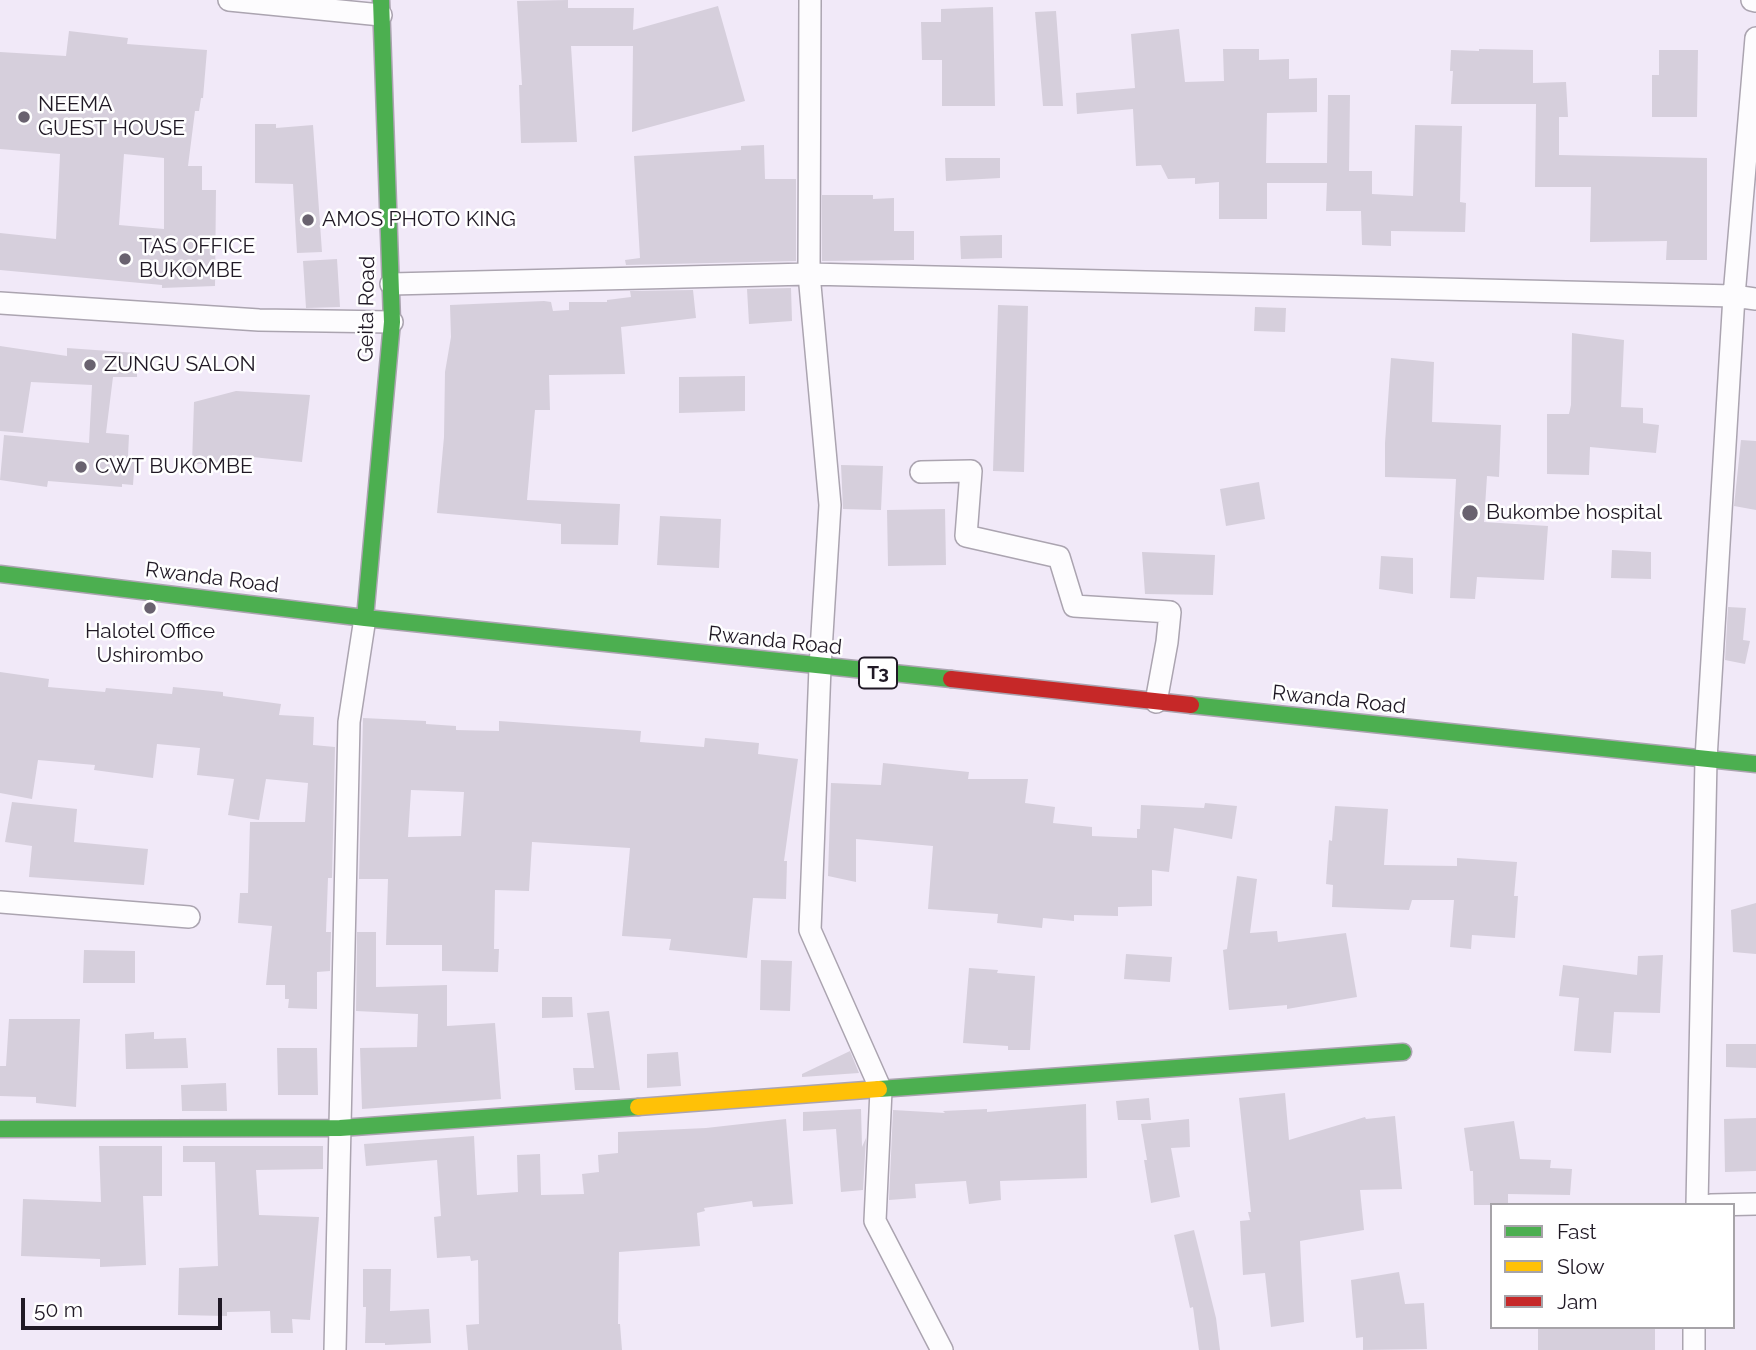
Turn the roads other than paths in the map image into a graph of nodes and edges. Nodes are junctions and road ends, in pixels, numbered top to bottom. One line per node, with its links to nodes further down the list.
1 (229, 0): 3 (street)
2 (810, 0): 5 (street)
3 (381, 8): 6 (main road, Geita Road)
4 (1756, 38): 7 (street)
5 (809, 274): 6 (street); 7 (street); 14 (street)
6 (391, 284): 10 (main road, Geita Road)
7 (1734, 296): 8 (street); 16 (street)
8 (1756, 299)
9 (0, 303): 10 (street)
10 (392, 322): 13 (main road, Geita Road)
11 (921, 472): 15 (street)
12 (0, 574): 13 (main road, Rwanda Road / T3)
13 (365, 618): 14 (main road, Rwanda Road / T3); 22 (street)
14 (820, 667): 15 (main road, Rwanda Road / T3); 21 (street)
15 (1156, 702): 16 (main road, Rwanda Road / T3)
16 (1706, 759): 17 (main road, Rwanda Road / T3); 24 (street)
17 (1756, 764)
18 (0, 902): 19 (street)
19 (190, 916)
20 (1403, 1052): 21 (main road)
21 (881, 1090): 22 (main road); 29 (street)
22 (340, 1128): 23 (main road); 28 (street)
23 (0, 1129)
24 (1697, 1203)
25 (1735, 1204): 26 (street)
26 (1756, 1204)
27 (1695, 1329): 30 (street)
28 (335, 1350)
29 (942, 1350)
30 (1694, 1350)

